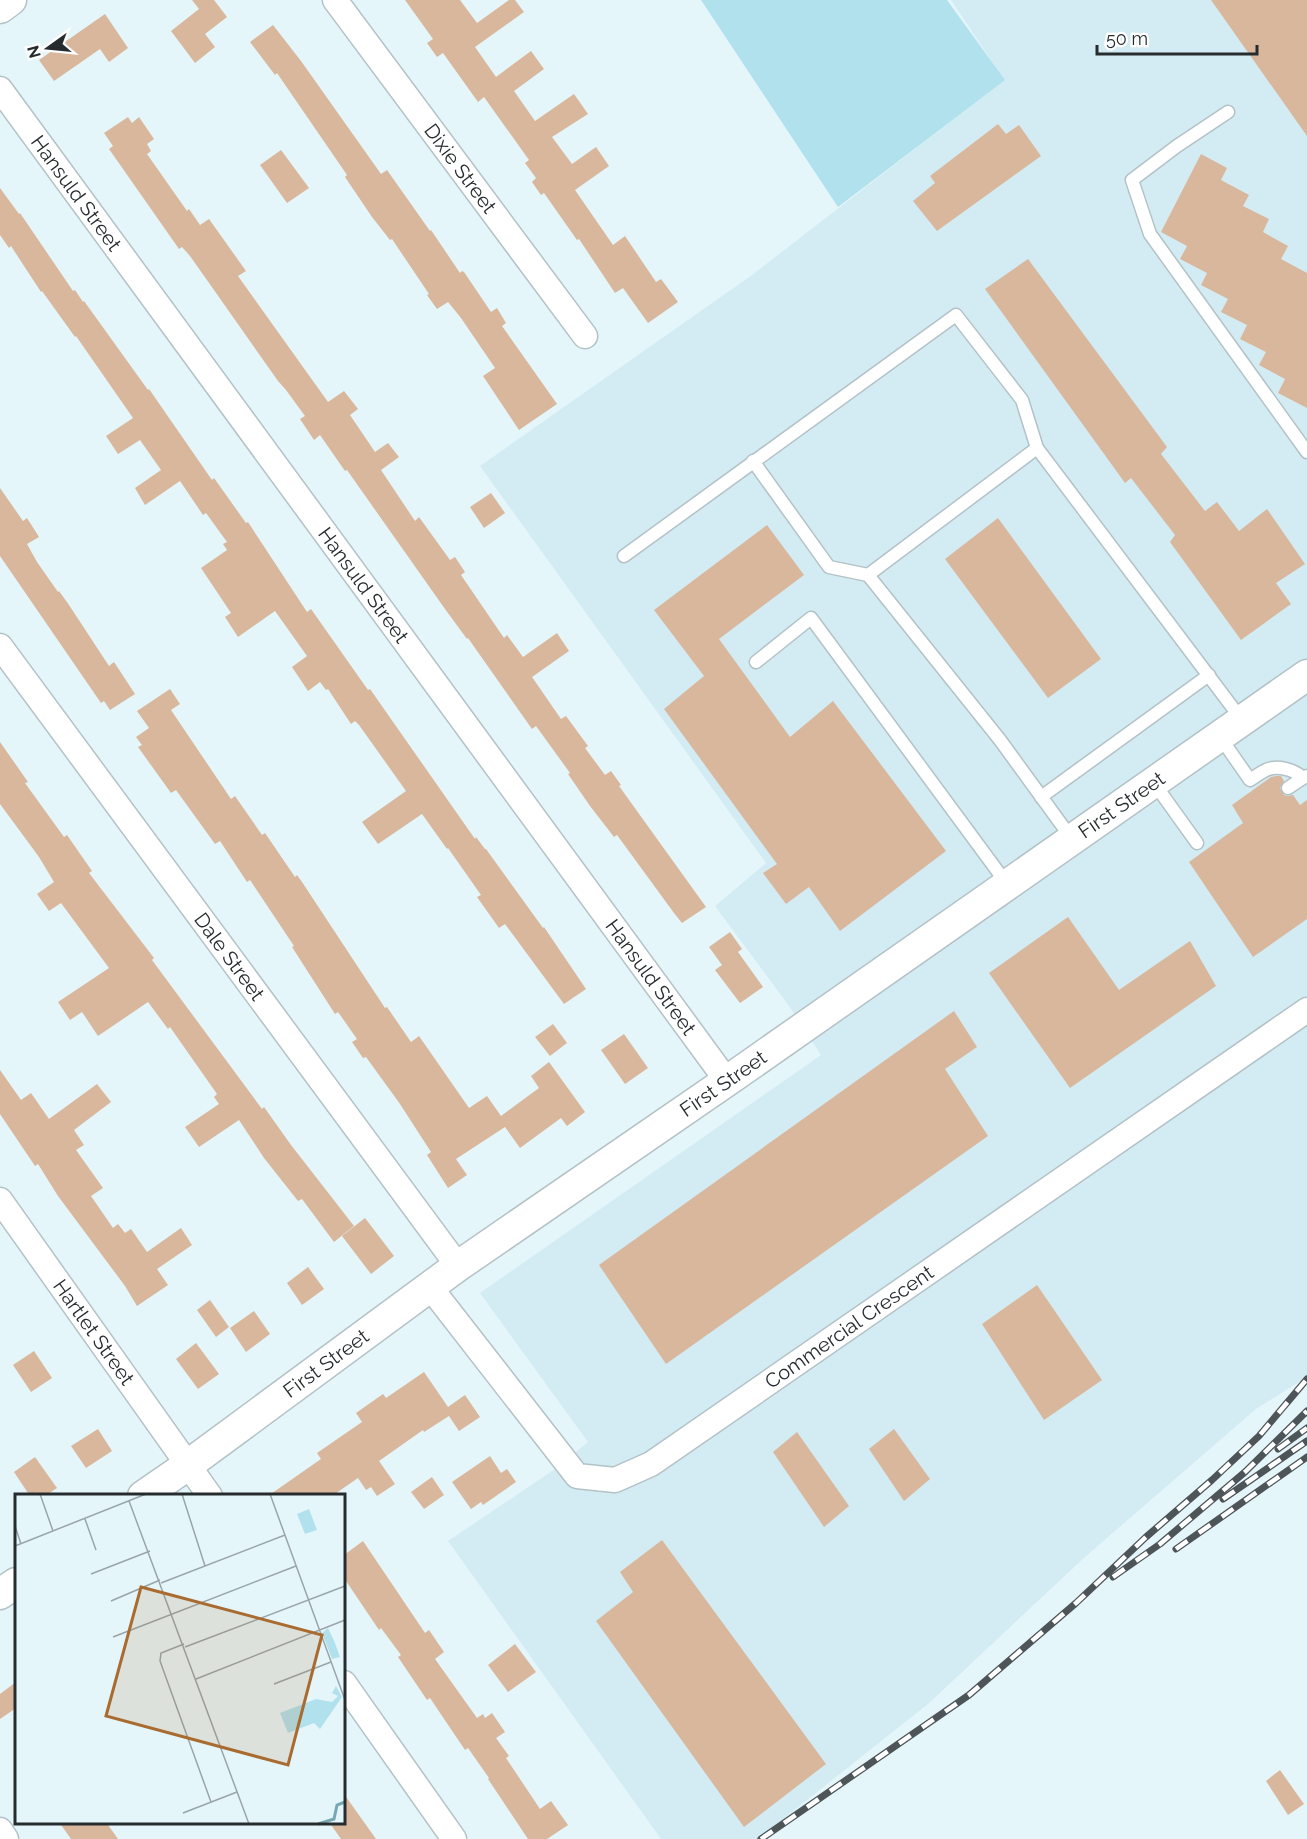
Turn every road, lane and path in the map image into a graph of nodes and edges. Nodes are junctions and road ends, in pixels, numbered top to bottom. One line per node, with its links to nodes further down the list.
1 (11, 0): 3 (street)
2 (335, 0): 6 (street, Dixie Street)
3 (0, 8)
4 (0, 89): 25 (street, Hansuld Street)
5 (1228, 112): 8 (lane)
6 (585, 336)
7 (1037, 448): 9 (lane); 11 (lane); 14 (lane)
8 (1307, 452)
9 (753, 461): 10 (lane); 11 (lane)
10 (624, 556)
11 (868, 575): 20 (lane)
12 (0, 646): 27 (street, Dale Street)
13 (756, 662): 23 (lane)
14 (1209, 675): 16 (lane); 20 (lane)
15 (1307, 675): 16 (street, First Street)
16 (1232, 729): 17 (lane); 18 (street, First Street)
17 (1305, 777): 19 (lane)
18 (1154, 783): 21 (street, First Street); 22 (lane)
19 (1288, 788)
20 (1041, 796): 21 (lane)
21 (1072, 840): 23 (street, First Street)
22 (1197, 843)
23 (1008, 885): 25 (street, First Street)
24 (1307, 1010): 28 (street, Commercial Crescent)
25 (727, 1081): 27 (street, First Street)
26 (0, 1200): 29 (street, Hartlet Street)
27 (458, 1266): 28 (street, First Street)
28 (430, 1287): 29 (street, First Street)
29 (188, 1465): 30 (street, First Street); 31 (street, Hartlet Street)
30 (147, 1494)
31 (209, 1494)
32 (15, 1584): 33 (street)
33 (0, 1594)
34 (345, 1684): 37 (street)
35 (0, 1830): 36 (street)
36 (6, 1839)
37 (454, 1839)

